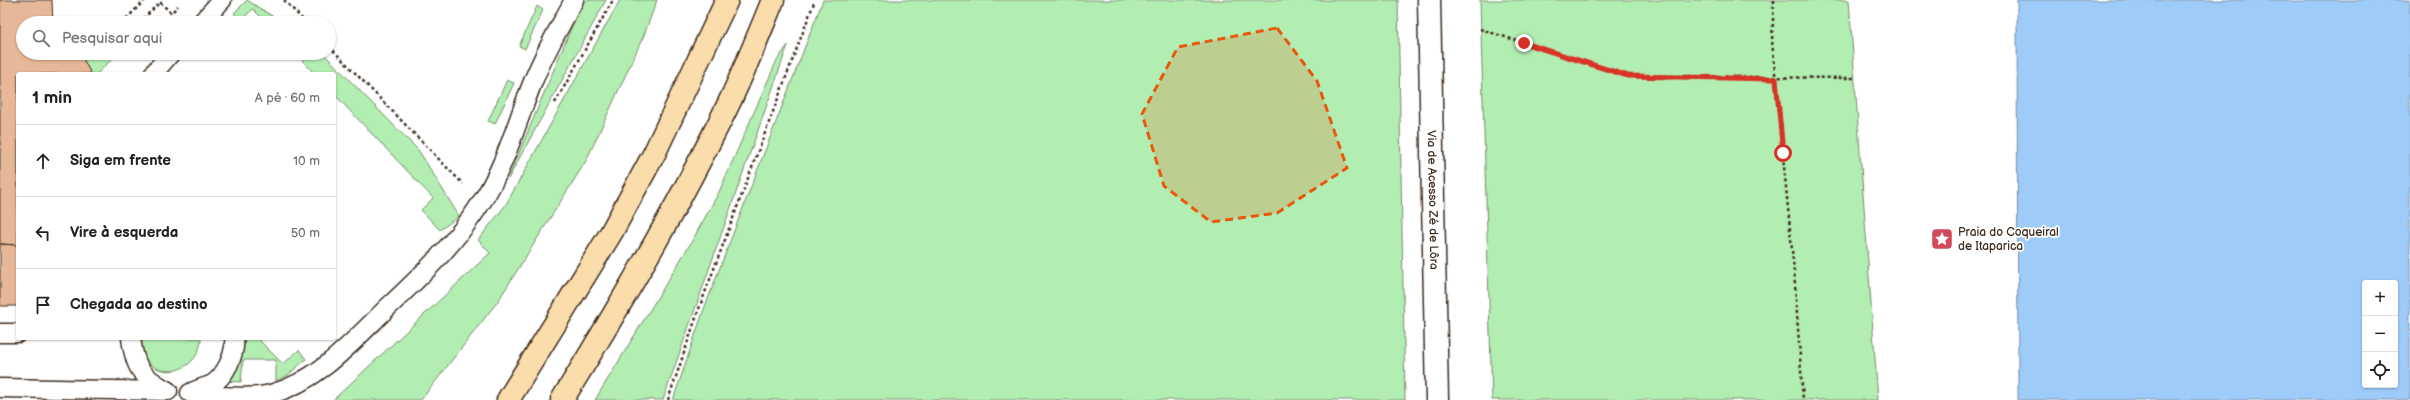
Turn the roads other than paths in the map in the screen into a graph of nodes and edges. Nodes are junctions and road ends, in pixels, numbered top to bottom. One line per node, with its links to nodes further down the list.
1 (222, 0): 6 (lane)
2 (574, 0): 12 (lane)
3 (727, 0): 13 (main road)
4 (773, 0): 17 (main road)
5 (1430, 0): 18 (street, Via de Acesso Zé de Lôra)
6 (207, 16)
7 (166, 60): 8 (lane)
8 (155, 72)
9 (0, 333): 10 (lane)
10 (16, 333)
11 (131, 340): 14 (lane)
12 (234, 340)
13 (523, 375): 15 (main road); 16 (main road)
14 (0, 388)
15 (502, 400)
16 (508, 400)
17 (562, 400)
18 (1436, 400)

